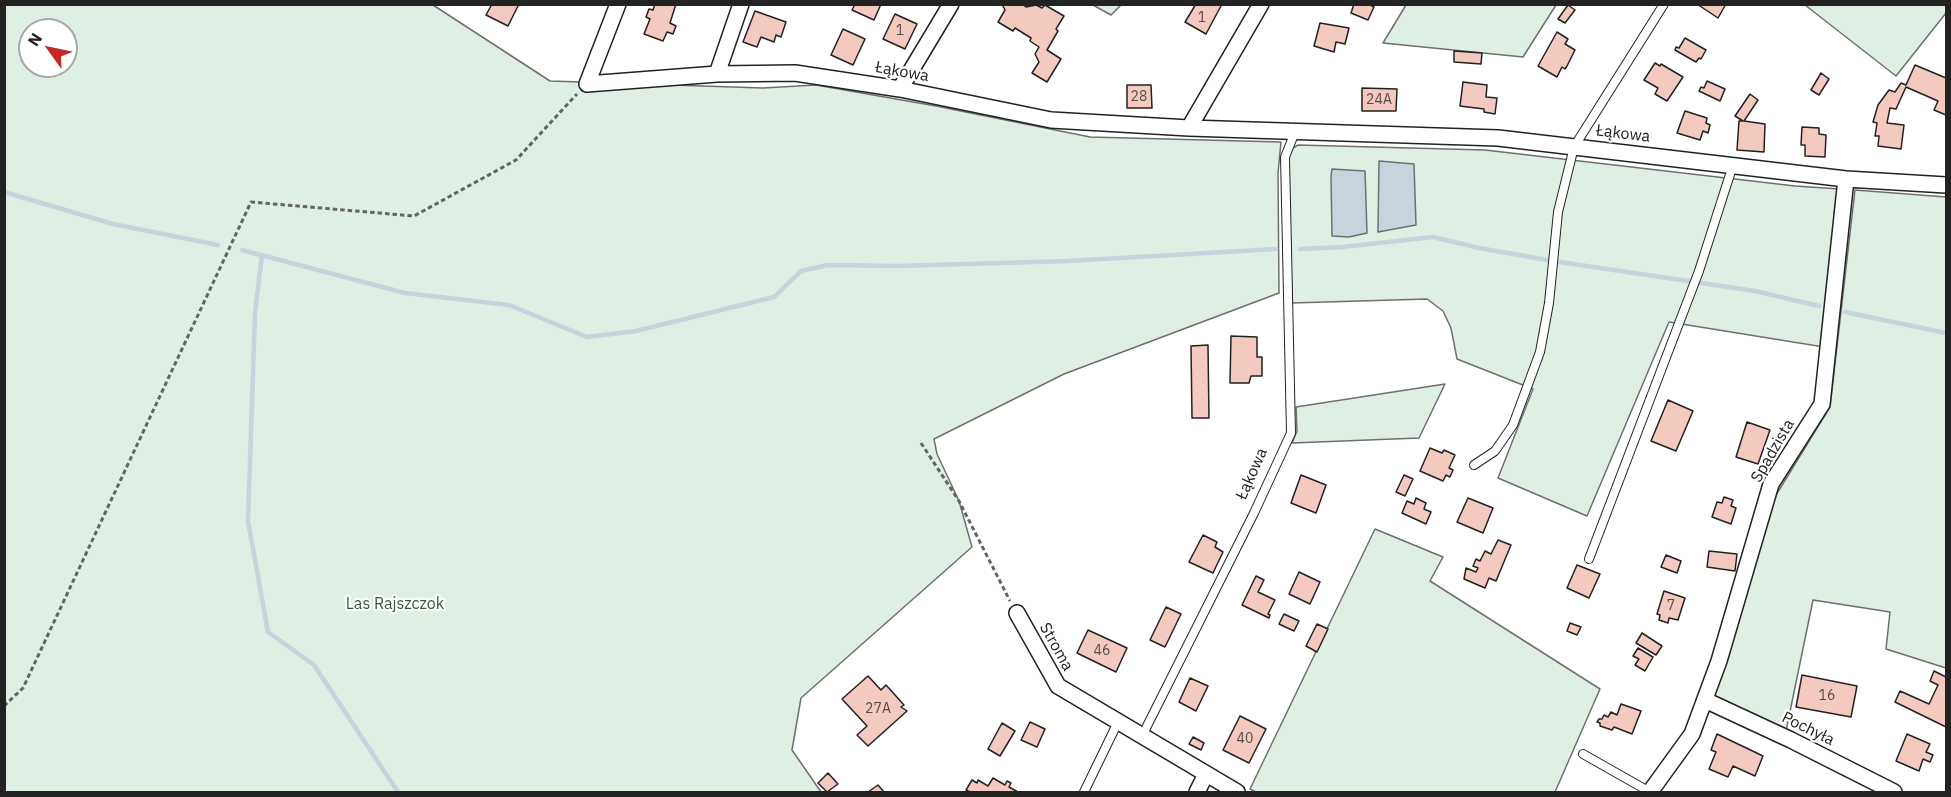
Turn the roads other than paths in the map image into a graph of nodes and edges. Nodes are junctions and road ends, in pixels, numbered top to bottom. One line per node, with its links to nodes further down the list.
1 (618, 4): 6 (street, Łąkowa)
2 (741, 4): 6 (street)
3 (951, 4): 7 (street)
4 (1261, 4): 8 (street)
5 (1664, 4): 10 (lane)
6 (717, 74): 7 (street, Łąkowa)
7 (900, 89): 8 (street, Łąkowa)
8 (1189, 128): 9 (street, Łąkowa)
9 (1295, 132): 10 (street, Łąkowa); 19 (lane, Łąkowa)
10 (1574, 147): 11 (street, Łąkowa); 14 (lane)
11 (1733, 165): 12 (street, Łąkowa); 15 (lane)
12 (1846, 179): 13 (street, Łąkowa); 17 (street, Spadzista)
13 (1947, 185)
14 (1474, 465)
15 (1589, 559)
16 (1017, 613): 18 (street, Stroma)
17 (1705, 700): 25 (street, Spadzista); 26 (street, Pochyła)
18 (1118, 722): 19 (street, Stroma); 22 (lane)
19 (1142, 736): 21 (street, Stroma)
20 (1583, 754): 25 (lane)
21 (1206, 774): 23 (street); 24 (street, Stroma)
22 (1084, 792)
23 (1197, 792)
24 (1237, 792)
25 (1650, 792)
26 (1894, 792)

